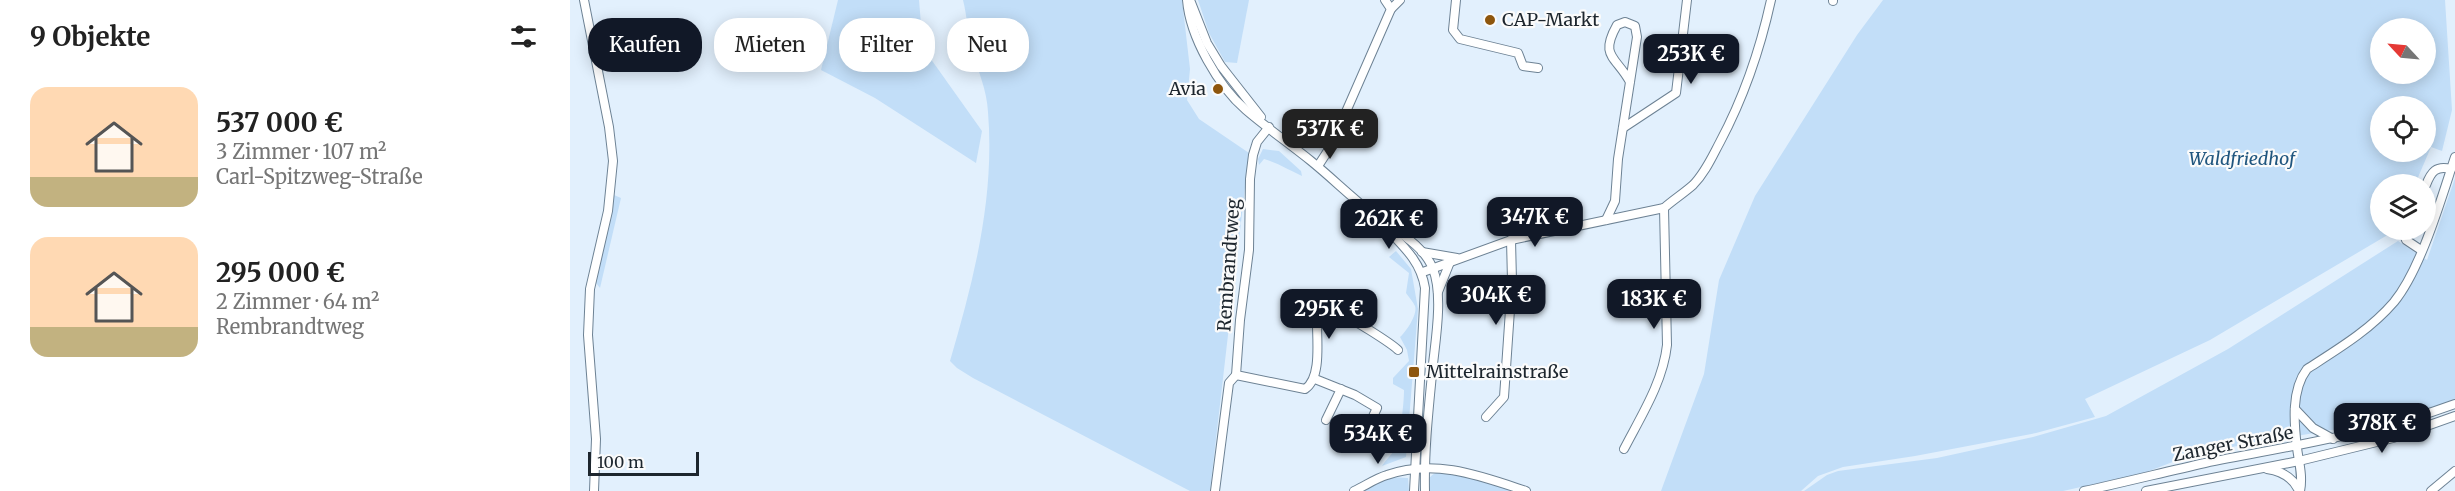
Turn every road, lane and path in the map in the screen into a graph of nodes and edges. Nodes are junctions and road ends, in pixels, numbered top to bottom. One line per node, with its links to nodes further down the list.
1 (584, 0): 47 (street)
2 (1189, 0): 11 (street)
3 (1385, 0): 8 (street)
4 (1400, 0): 8 (street)
5 (1456, 0): 9 (street)
6 (1687, 0): 12 (street)
7 (1771, 0): 17 (street)
8 (1391, 9): 14 (street)
9 (1538, 68)
10 (1630, 82): 10 (street); 12 (street)
11 (1269, 127): 14 (street); 30 (street, Rembrandtweg)
12 (1623, 128): 19 (street)
13 (2455, 158): 15 (street)
14 (1318, 166): 18 (street)
15 (2451, 169): 16 (street); 22 (street)
16 (2432, 174)
17 (1664, 208): 19 (street); 41 (street)
18 (1373, 214): 23 (street); 27 (street)
19 (1606, 220): 20 (street)
20 (1511, 240): 24 (street); 36 (street)
21 (2406, 240): 22 (street)
22 (2421, 250): 34 (street)
23 (1422, 252): 24 (street); 26 (street)
24 (1458, 258): 25 (street)
25 (1450, 262): 26 (street); 28 (street)
26 (1433, 269): 27 (street); 28 (street)
27 (1423, 272): 44 (street)
28 (1437, 296): 43 (street)
29 (1398, 350): 31 (street)
30 (1236, 375): 31 (street); 48 (street, Rembrandtweg)
31 (1315, 379): 32 (street)
32 (1341, 389): 37 (street); 39 (street)
33 (2455, 404): 38 (street, Zanger Straße)
34 (2295, 409): 38 (street); 40 (street)
35 (2455, 416): 42 (street, Zanger Straße)
36 (1486, 417)
37 (1326, 420)
38 (2333, 439): 40 (street, Zanger Straße)
39 (1359, 446)
40 (2297, 447): 42 (street); 53 (street, Zanger Straße)
41 (1624, 449)
42 (2299, 461): 45 (street, Zanger Straße); 55 (street)
43 (1424, 467): 44 (street); 51 (street); 52 (street)
44 (1413, 468): 49 (street); 50 (street)
45 (2259, 468): 54 (street, Zanger Straße); 55 (street)
46 (2455, 471): 56 (street)
47 (594, 491)
48 (1215, 491)
49 (1354, 491)
50 (1414, 491)
51 (1425, 491)
52 (1526, 491)
53 (2084, 491)
54 (2146, 491)
55 (2299, 491)
56 (2431, 491)

